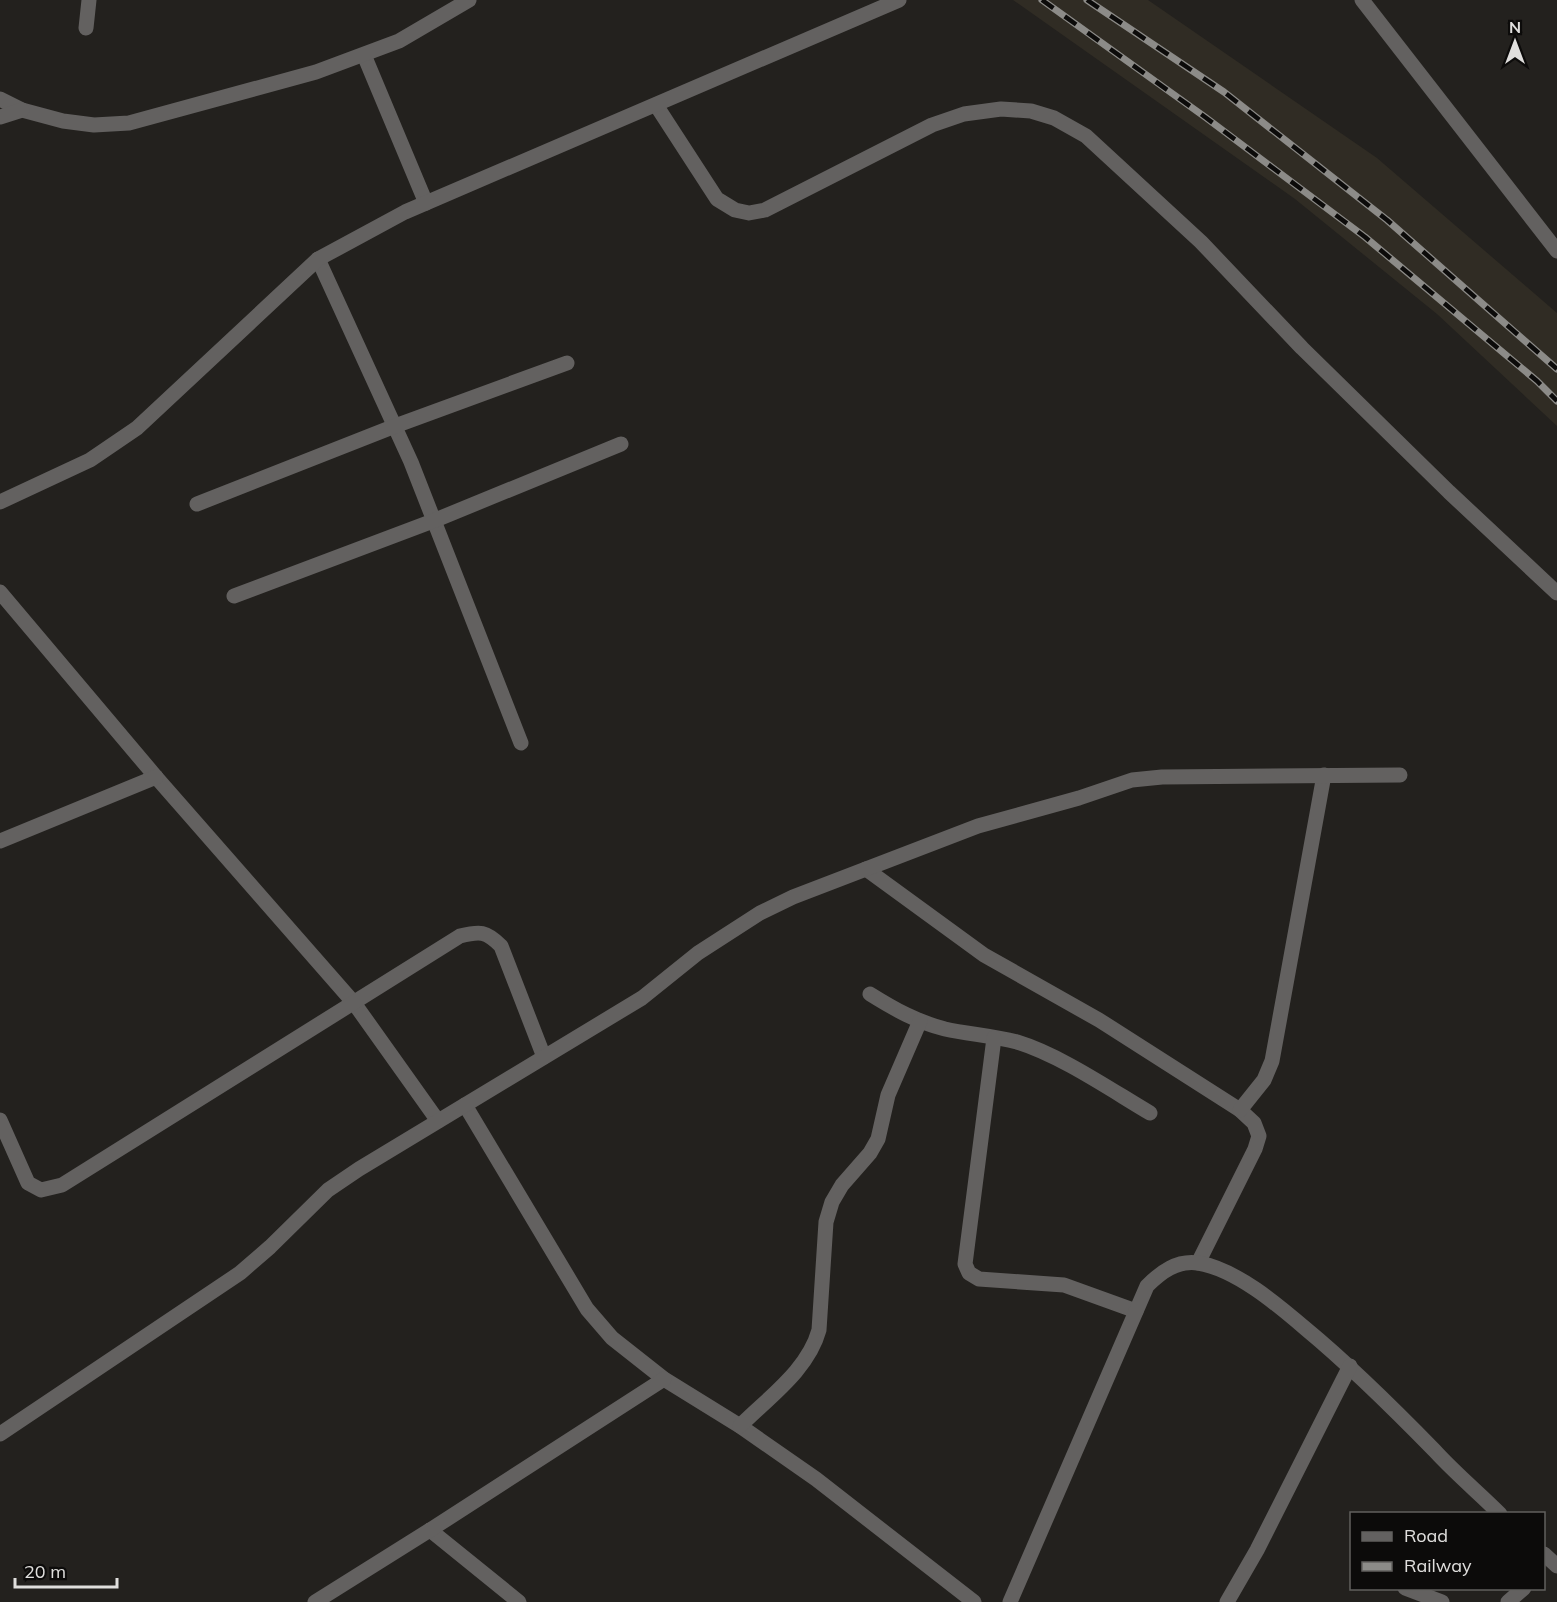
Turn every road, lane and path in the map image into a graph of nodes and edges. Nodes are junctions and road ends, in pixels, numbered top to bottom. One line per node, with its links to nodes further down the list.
1 (89, 0): 5 (street)
2 (469, 0): 6 (street)
3 (899, 0): 8 (street)
4 (1362, 0): 12 (street)
5 (86, 28)
6 (364, 55): 9 (street); 11 (street)
7 (0, 99): 9 (street)
8 (656, 105): 11 (street); 21 (street)
9 (22, 110): 10 (street)
10 (0, 117)
11 (426, 203): 13 (street)
12 (1557, 251)
13 (318, 259): 15 (street); 17 (street)
14 (567, 363): 15 (street)
15 (395, 426): 18 (street); 19 (street)
16 (621, 444): 19 (street)
17 (0, 502)
18 (197, 504)
19 (433, 521): 22 (street); 23 (street)
20 (0, 592): 26 (street)
21 (1557, 593)
22 (234, 596)
23 (521, 743)
24 (1324, 775): 25 (street); 28 (street); 35 (street)
25 (1400, 775)
26 (156, 777): 27 (street); 30 (street)
27 (0, 841)
28 (866, 869): 33 (street); 35 (street)
29 (870, 994): 31 (street)
30 (354, 1003): 33 (street); 37 (street); 38 (street)
31 (920, 1021): 32 (street); 43 (street)
32 (994, 1038): 36 (street); 40 (street)
33 (544, 1057): 34 (street)
34 (465, 1105): 38 (street); 42 (street)
35 (1240, 1110): 39 (street)
36 (1150, 1113)
37 (0, 1120)
38 (438, 1121): 44 (street)
39 (1198, 1263): 40 (street); 41 (street)
40 (1136, 1311): 52 (street)
41 (1350, 1366): 45 (street); 53 (street)
42 (664, 1379): 43 (street); 46 (street)
43 (740, 1426): 51 (street)
44 (0, 1434)
45 (1498, 1512)
46 (430, 1530): 49 (street); 50 (street)
47 (1411, 1590): 54 (street)
48 (1522, 1590): 55 (street)
49 (315, 1602)
50 (519, 1602)
51 (974, 1602)
52 (1010, 1602)
53 (1227, 1602)
54 (1442, 1602)
55 (1508, 1602)

